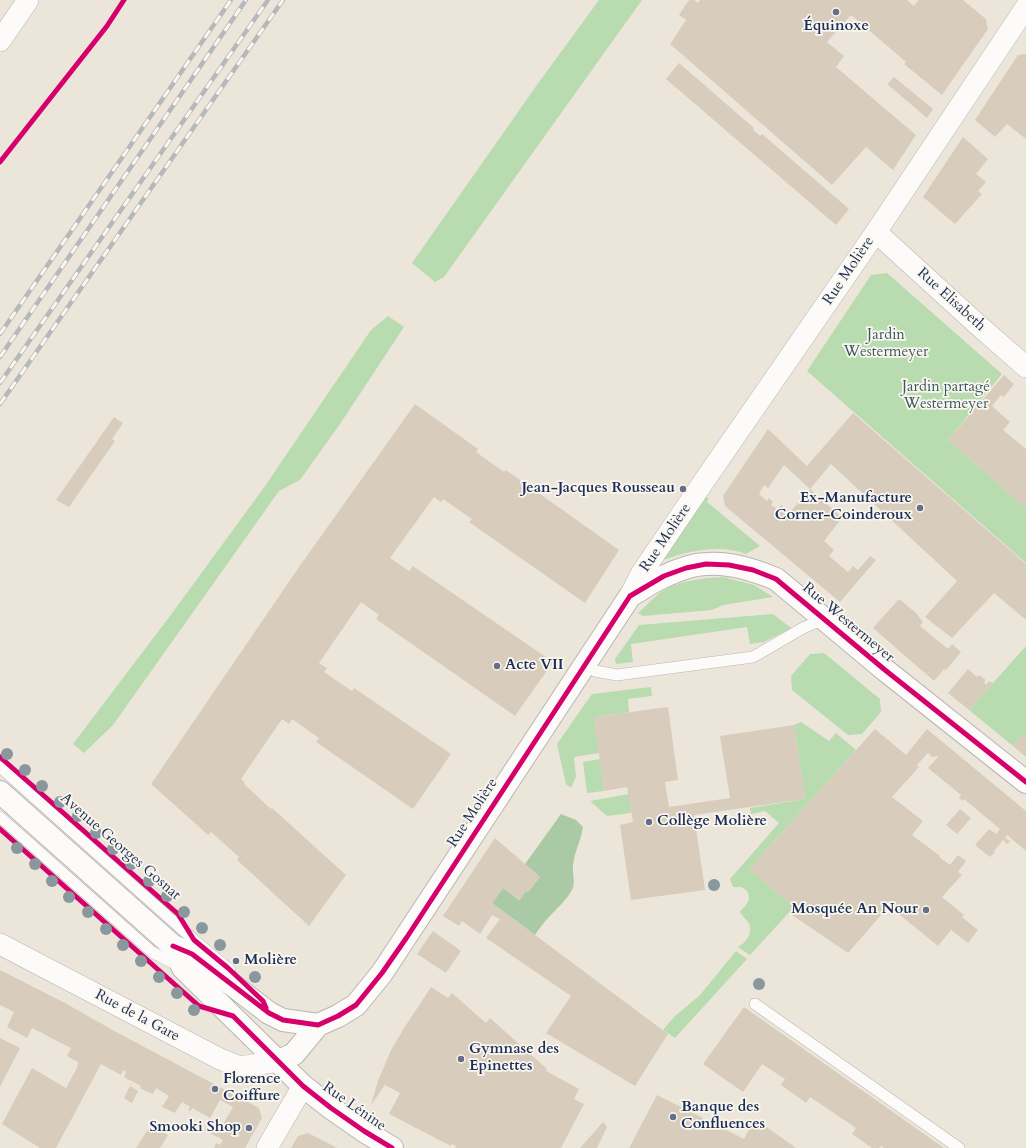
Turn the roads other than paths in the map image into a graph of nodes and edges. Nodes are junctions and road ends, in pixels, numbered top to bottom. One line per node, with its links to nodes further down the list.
1 (28, 0): 3 (street)
2 (1022, 7): 4 (street, Rue Molière)
3 (0, 41)
4 (876, 232): 5 (street, Rue Elisabeth); 6 (street, Rue Molière)
5 (1026, 367)
6 (630, 596): 7 (main road, Rue Westermeyer); 8 (main road, Rue Molière)
7 (824, 619): 8 (lane); 10 (main road, Rue Westermeyer)
8 (585, 664): 18 (main road, Rue Molière)
9 (0, 767): 17 (lane, Avenue Georges Gosnat)
10 (1026, 782)
11 (0, 792): 14 (main road)
12 (0, 817): 15 (lane)
13 (0, 944): 19 (street, Rue de la Gare)
14 (173, 946): 15 (main road); 17 (main road)
15 (183, 968): 19 (main road)
16 (755, 1004): 23 (lane)
17 (269, 1013): 18 (main road); 19 (main road)
18 (318, 1025): 19 (main road, Rue Molière)
19 (287, 1057): 20 (main road)
20 (303, 1086): 21 (street); 22 (main road, Rue Lénine)
21 (267, 1148)
22 (392, 1148)
23 (959, 1148)

